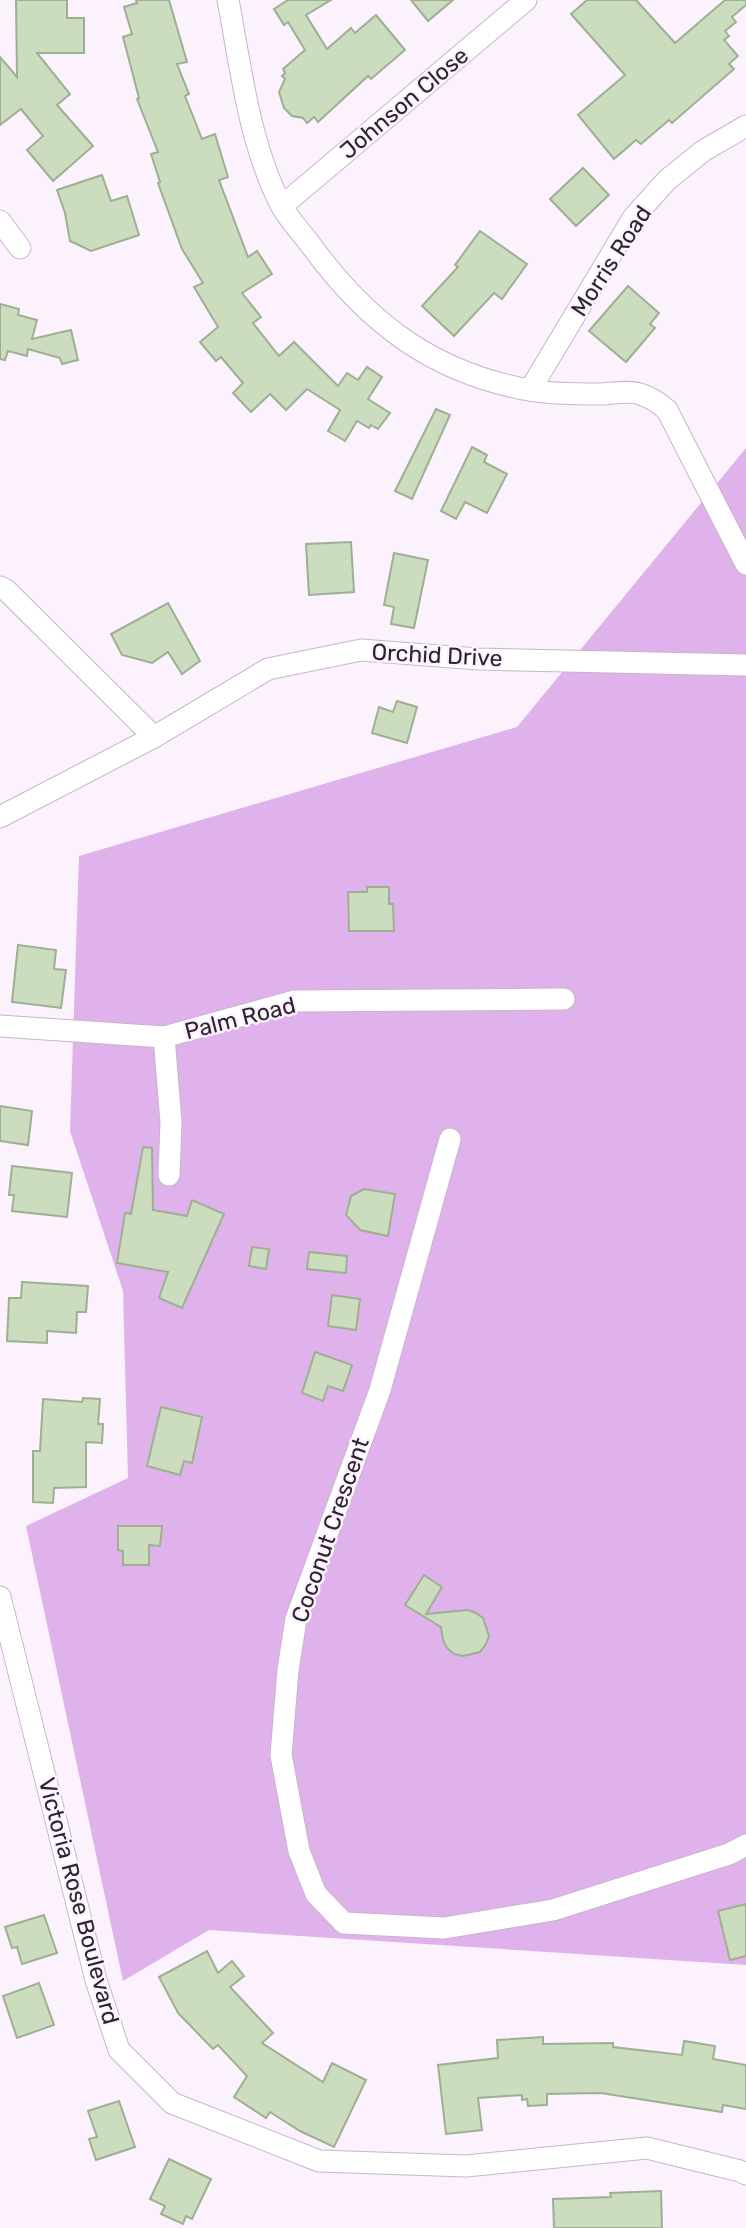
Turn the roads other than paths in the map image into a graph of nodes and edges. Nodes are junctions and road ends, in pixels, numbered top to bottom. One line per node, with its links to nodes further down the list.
1 (228, 0): 4 (street)
2 (526, 0): 4 (street, Johnson Close)
3 (746, 126): 7 (street, Morris Road)
4 (282, 206): 7 (street)
5 (0, 221): 6 (street)
6 (20, 247)
7 (530, 390): 8 (street)
8 (746, 564)
9 (0, 587): 11 (street)
10 (746, 665): 11 (street, Orchid Drive)
11 (153, 737): 12 (street, Orchid Drive)
12 (0, 817)
13 (564, 999): 15 (street, Palm Road)
14 (0, 1026): 15 (street, Palm Road)
15 (164, 1037): 17 (street)
16 (450, 1139): 19 (street, Coconut Crescent)
17 (170, 1175)
18 (0, 1597): 20 (street, Victoria Rose Boulevard)
19 (746, 1845)
20 (746, 2174)

